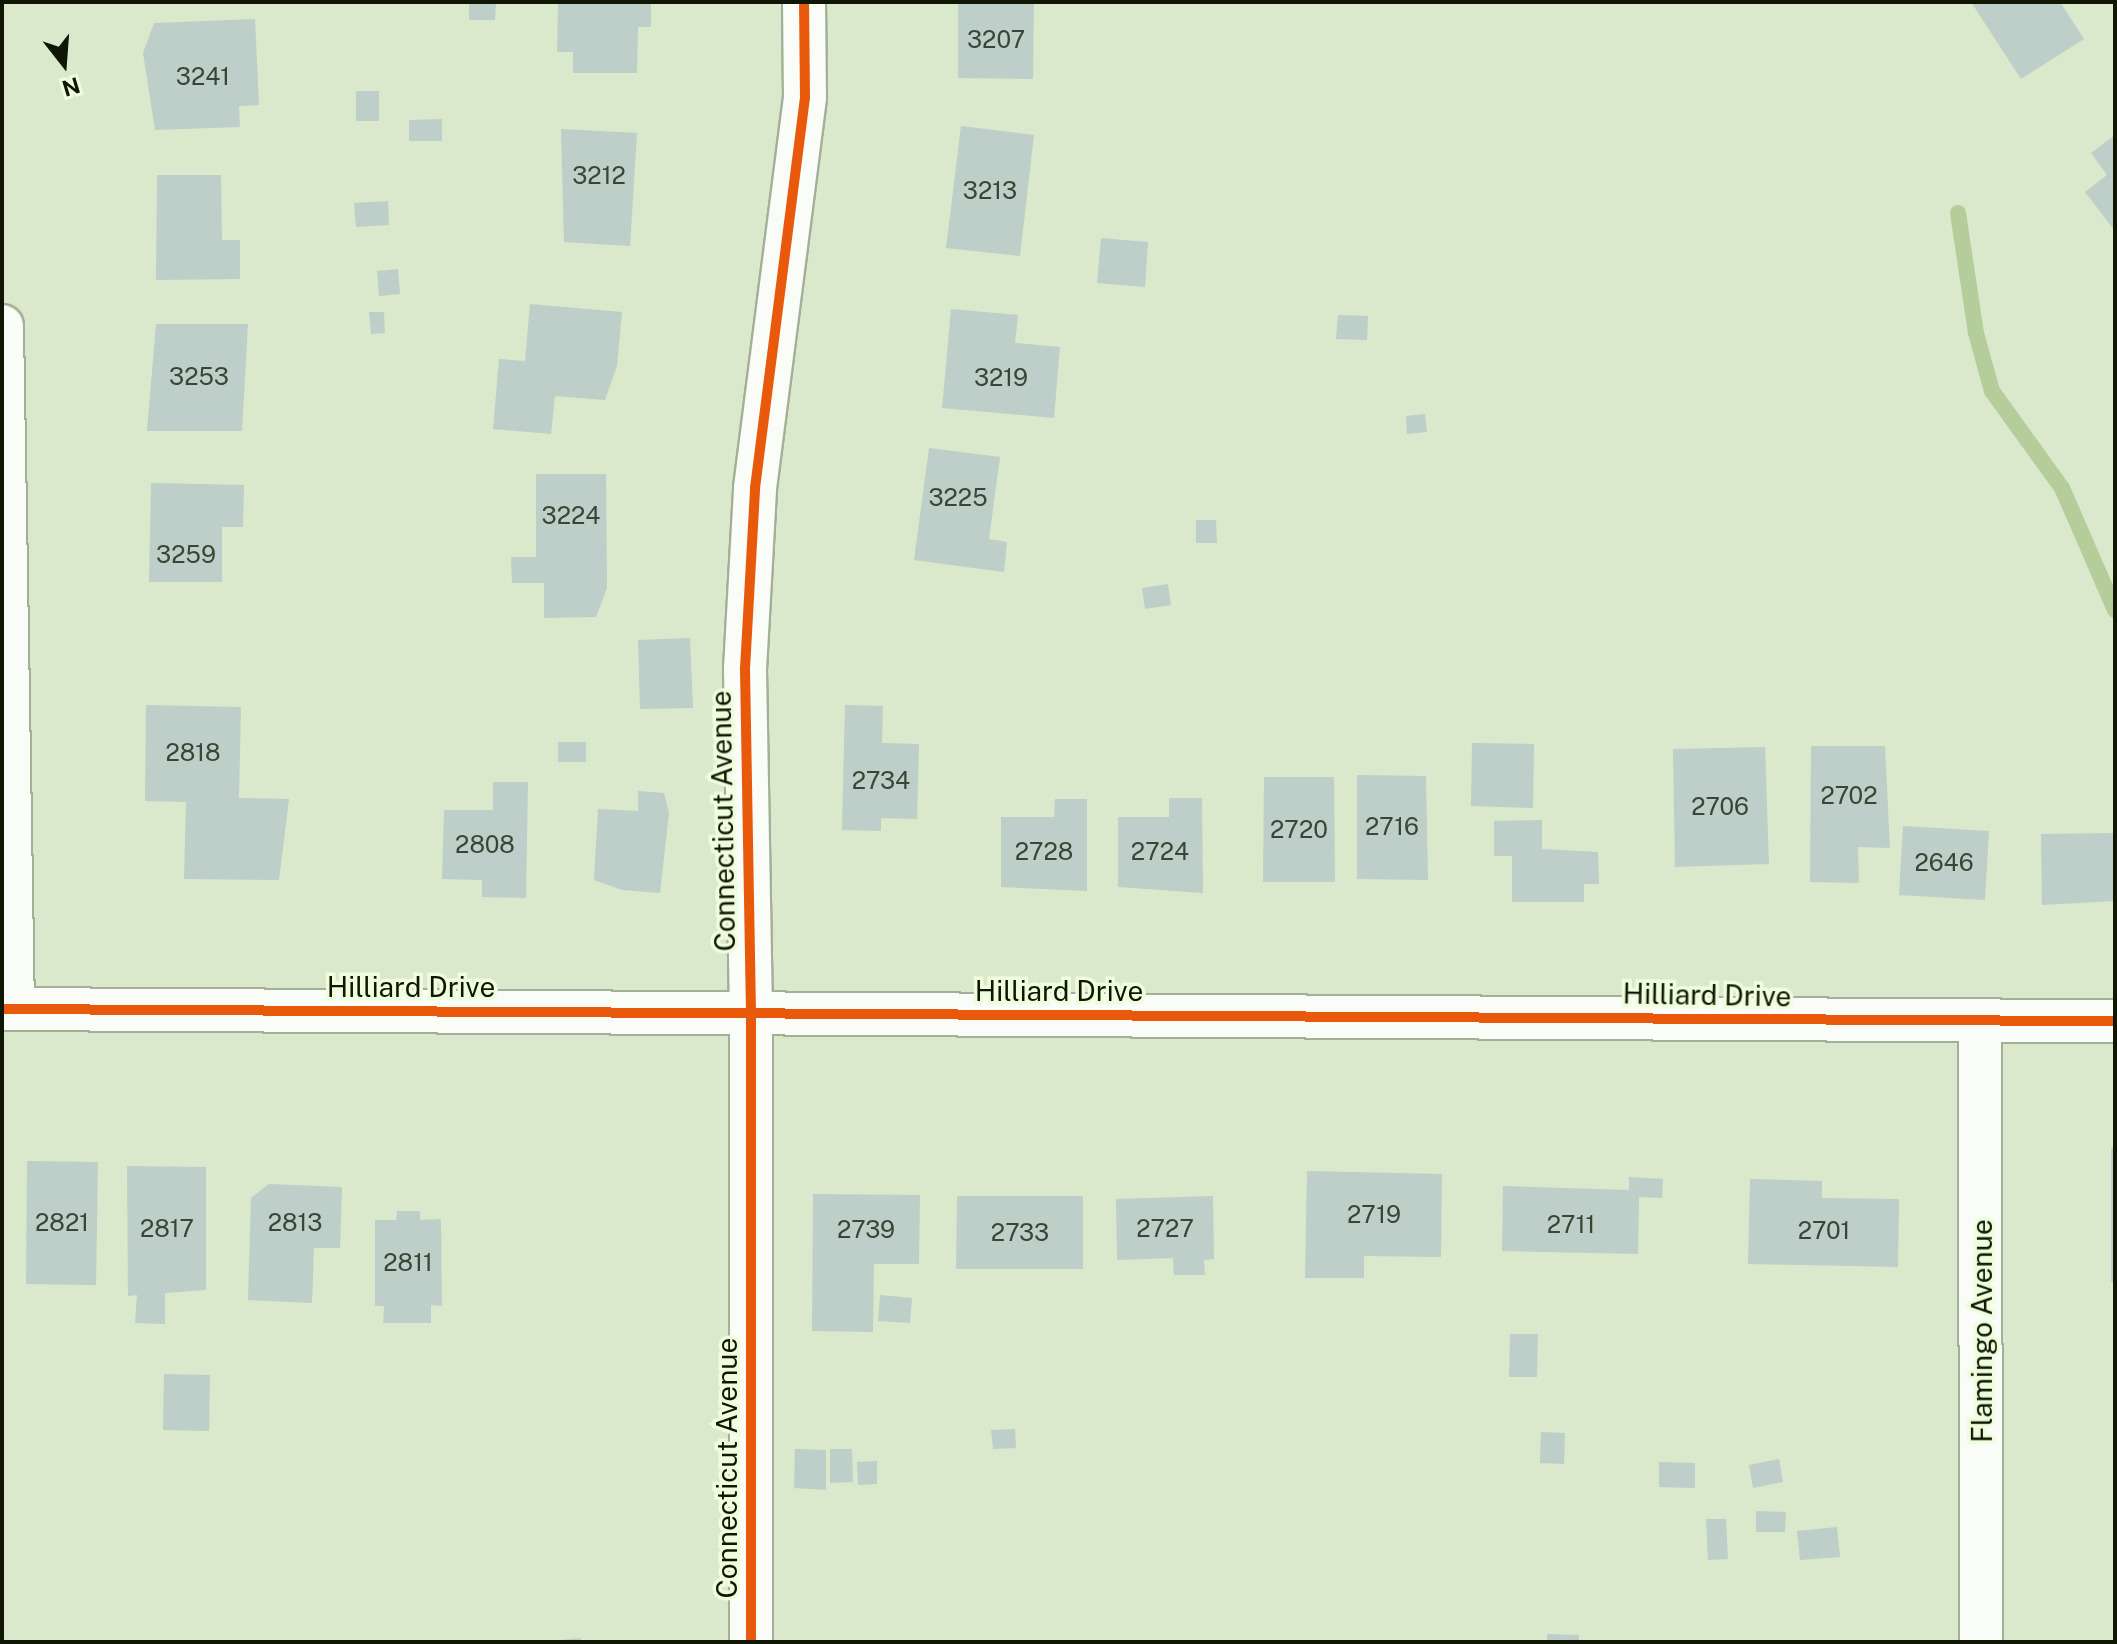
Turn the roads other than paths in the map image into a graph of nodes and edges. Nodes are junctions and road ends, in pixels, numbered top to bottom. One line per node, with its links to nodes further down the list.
1 (804, 2): 4 (street, Connecticut Avenue)
2 (2, 326): 3 (street)
3 (8, 1009): 4 (street, Hilliard Drive)
4 (751, 1013): 5 (street, Hilliard Drive); 7 (street, Connecticut Avenue)
5 (1980, 1021): 6 (street, Hilliard Drive); 8 (street, Flamingo Avenue)
6 (2115, 1021)
7 (751, 1642)
8 (1981, 1642)

